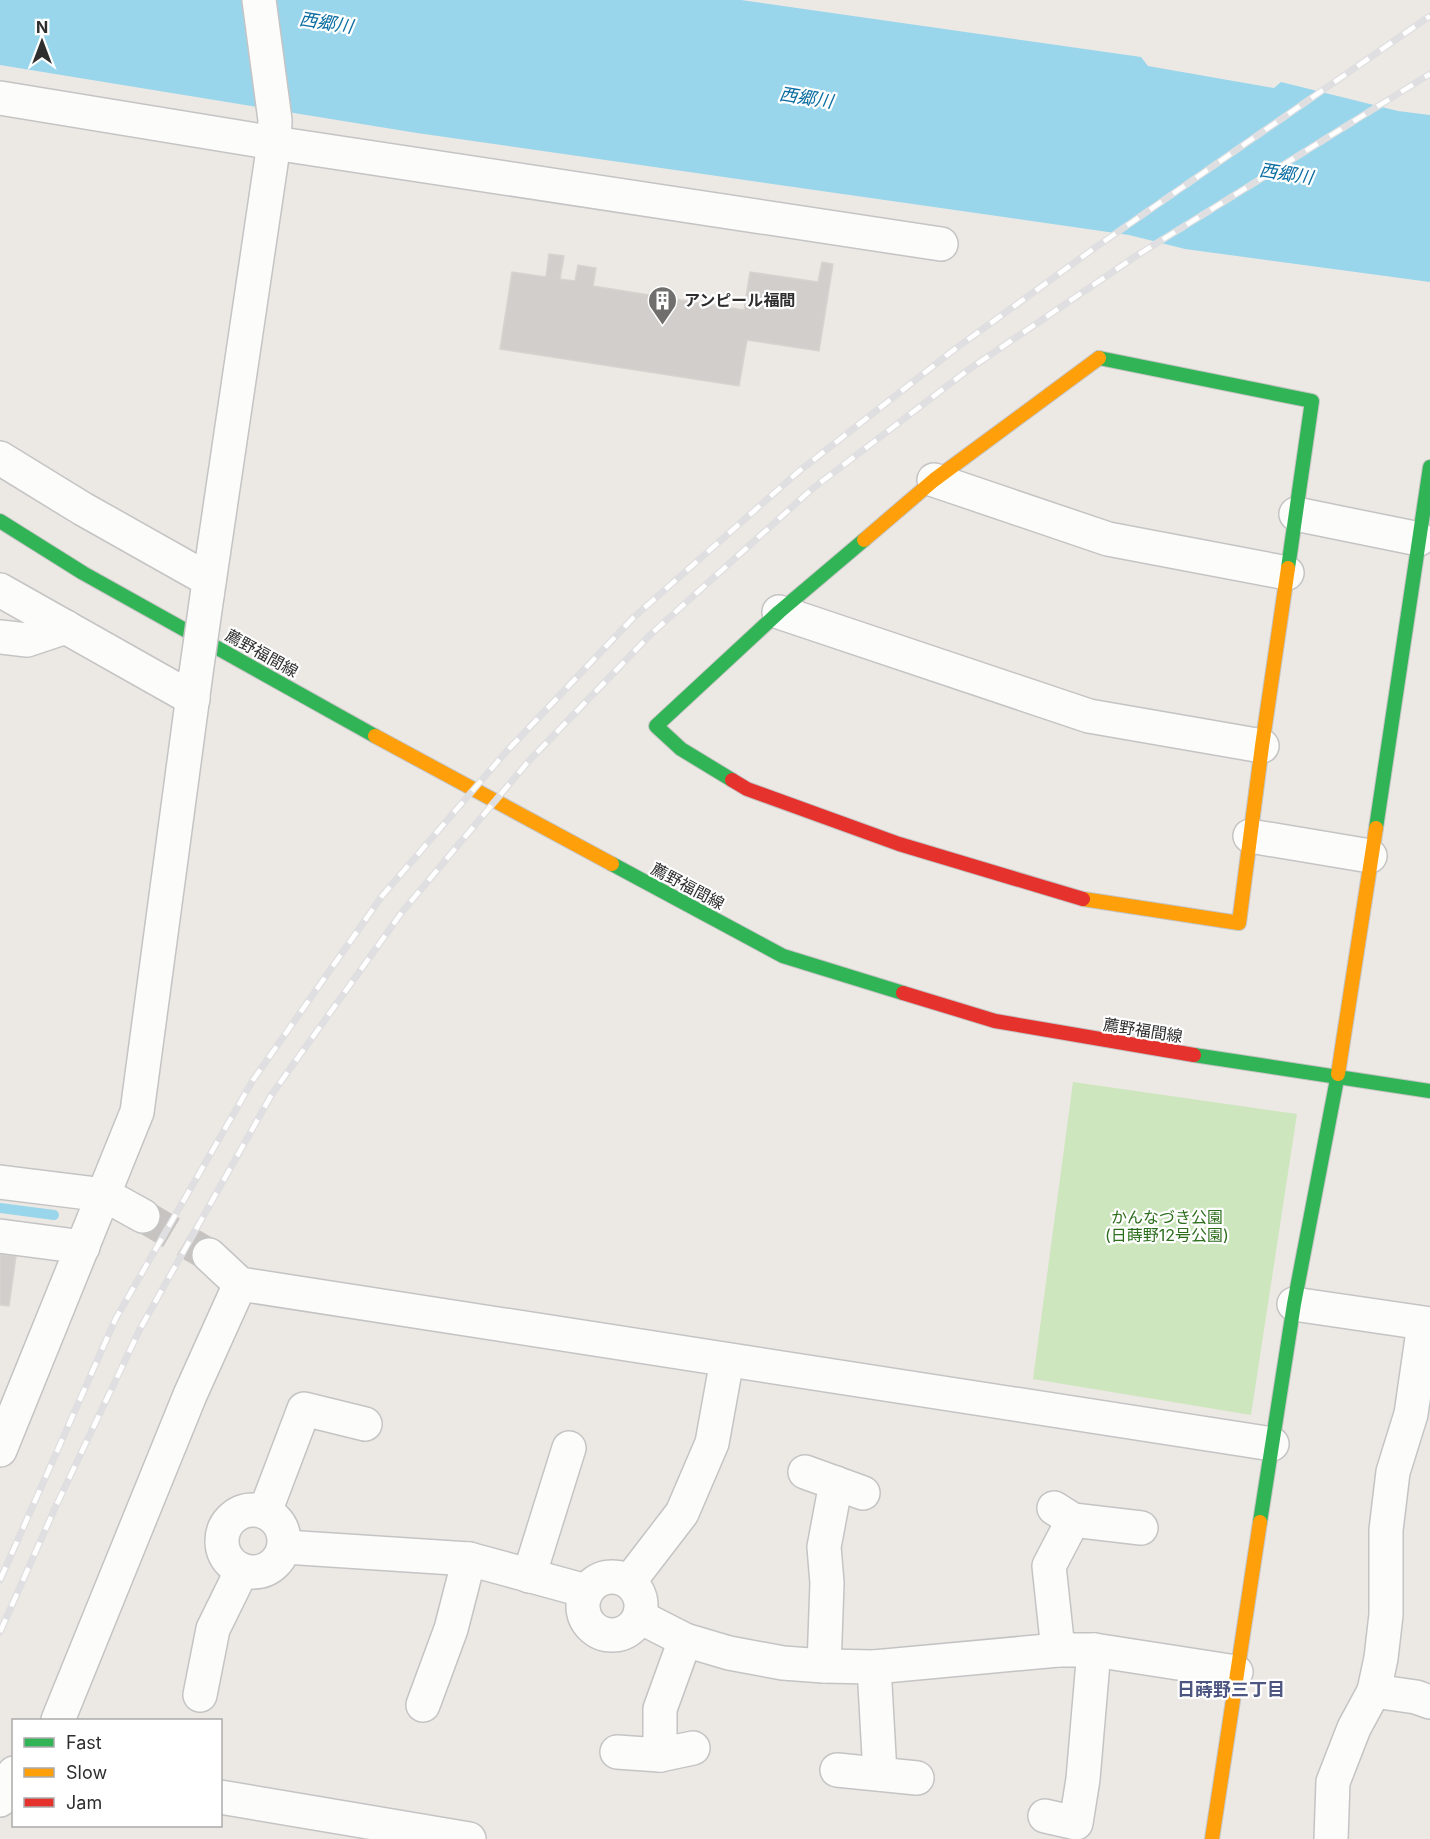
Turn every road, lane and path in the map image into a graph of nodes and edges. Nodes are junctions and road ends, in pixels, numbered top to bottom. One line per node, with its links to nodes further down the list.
1 (259, 0): 3 (street)
2 (0, 98): 3 (street)
3 (275, 131): 4 (street); 12 (street)
4 (941, 244)
5 (0, 458): 12 (street)
6 (1430, 467): 10 (street)
7 (934, 480): 8 (street); 11 (street); 14 (street)
8 (1296, 514): 10 (street); 11 (street)
9 (0, 521): 21 (street, 薦野福間線)
10 (1419, 539): 20 (street)
11 (1287, 573): 18 (street)
12 (208, 588): 17 (street, bridge)
13 (0, 590): 15 (street)
14 (778, 612): 18 (street); 19 (street)
15 (66, 627): 16 (street); 17 (street)
16 (0, 637)
17 (195, 686): 24 (street)
18 (1262, 746): 19 (street)
19 (1250, 836): 20 (street)
20 (1370, 856): 21 (street)
21 (1338, 1077): 22 (street, 薦野福間線); 30 (street)
22 (1430, 1091)
23 (0, 1182): 24 (street)
24 (105, 1195): 25 (street); 27 (street)
25 (143, 1216)
26 (0, 1236): 27 (street)
27 (83, 1247): 36 (street)
28 (209, 1255): 29 (street)
29 (240, 1284): 32 (street); 57 (street)
30 (1294, 1304): 31 (street); 34 (street)
31 (1427, 1324): 53 (street)
32 (727, 1360): 34 (street); 44 (street)
33 (365, 1424): 38 (street)
34 (1272, 1444): 52 (street)
35 (569, 1448): 43 (street)
36 (0, 1450)
37 (804, 1472): 50 (street)
38 (265, 1512): 40 (street); 42 (street)
39 (1141, 1528): 48 (street)
40 (285, 1547): 41 (street); 42 (street)
41 (469, 1559): 43 (street); 56 (street)
42 (242, 1570): 54 (street)
43 (529, 1576): 45 (street)
44 (629, 1582): 45 (street); 46 (street)
45 (586, 1591): 46 (street)
46 (640, 1617): 47 (street)
47 (685, 1640): 50 (street); 60 (street)
48 (1058, 1650): 49 (street); 51 (street)
49 (1094, 1650): 52 (street); 67 (street)
50 (824, 1666): 51 (street)
51 (874, 1667): 62 (street)
52 (1236, 1672): 69 (street)
53 (1374, 1691): 55 (street); 70 (street)
54 (200, 1695)
55 (1430, 1702)
56 (423, 1705)
57 (58, 1719)
58 (693, 1748): 60 (street)
59 (617, 1752): 60 (street)
60 (660, 1755)
61 (837, 1770): 62 (street)
62 (880, 1774): 64 (street)
63 (12, 1777): 66 (street)
64 (917, 1778)
65 (222, 1797): 68 (street)
66 (0, 1800)
67 (1045, 1816)
68 (469, 1839)
69 (1212, 1839)
70 (1331, 1839)

